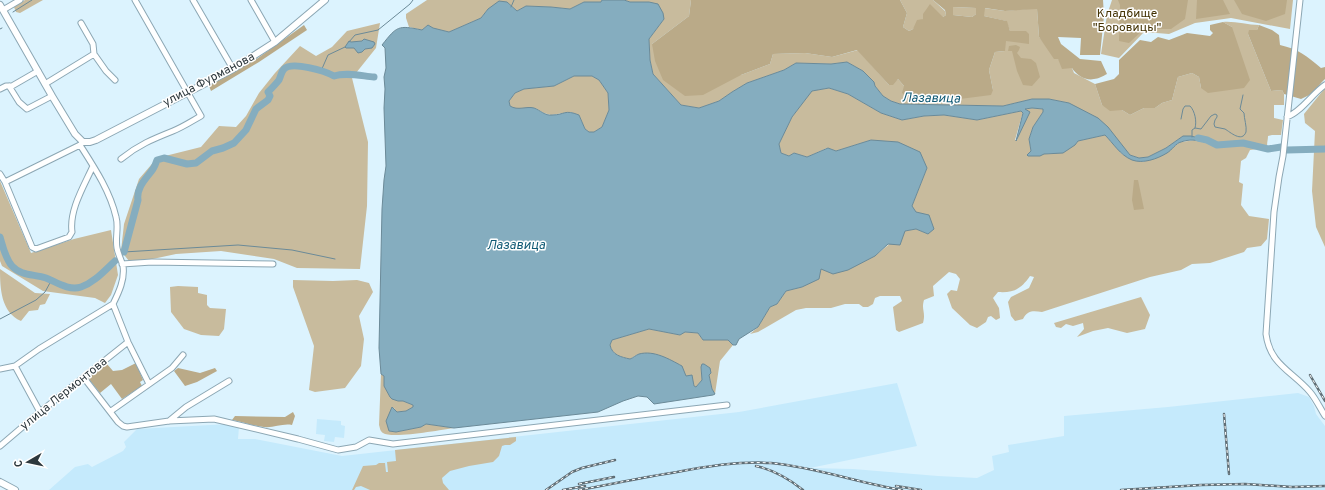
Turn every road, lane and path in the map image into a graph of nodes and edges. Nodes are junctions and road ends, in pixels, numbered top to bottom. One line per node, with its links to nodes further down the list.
1 (20, 0): 7 (street)
2 (135, 0): 18 (street)
3 (193, 0): 11 (street)
4 (251, 0): 9 (street)
5 (1300, 0): 20 (street)
6 (323, 1): 9 (main road, улица Фурманова)
7 (3, 13): 12 (main road)
8 (81, 23): 10 (street)
9 (275, 42): 11 (main road, улица Фурманова)
10 (94, 54): 13 (street); 14 (street)
11 (233, 69): 18 (main road, улица Фурманова)
12 (38, 71): 14 (main road); 16 (street)
13 (115, 80)
14 (45, 84): 19 (main road)
15 (1325, 85): 20 (street)
16 (9, 86): 17 (street); 19 (street)
17 (0, 89)
18 (188, 92): 21 (main road, улица Фурманова); 22 (street)
19 (52, 96): 21 (main road)
20 (1287, 117): 39 (street)
21 (82, 144): 23 (street); 25 (street, улица Фурманова)
22 (121, 159)
23 (94, 166): 25 (street); 26 (street)
24 (0, 174): 25 (street)
25 (5, 182)
26 (122, 264): 27 (street); 28 (street)
27 (273, 264)
28 (113, 304): 29 (street); 31 (street)
29 (128, 342): 33 (street, улица Лермонтова); 35 (street)
30 (183, 355): 35 (street)
31 (15, 366): 32 (street); 38 (street)
32 (0, 369)
33 (84, 378): 37 (street); 38 (street, улица Лермонтова)
34 (228, 382): 40 (street)
35 (149, 384): 37 (street)
36 (728, 405): 40 (street)
37 (111, 411): 40 (street)
38 (40, 412): 41 (street, улица Лермонтова)
39 (1325, 416)
40 (169, 421)
41 (0, 446)
42 (0, 482): 43 (main road)
43 (15, 490)

